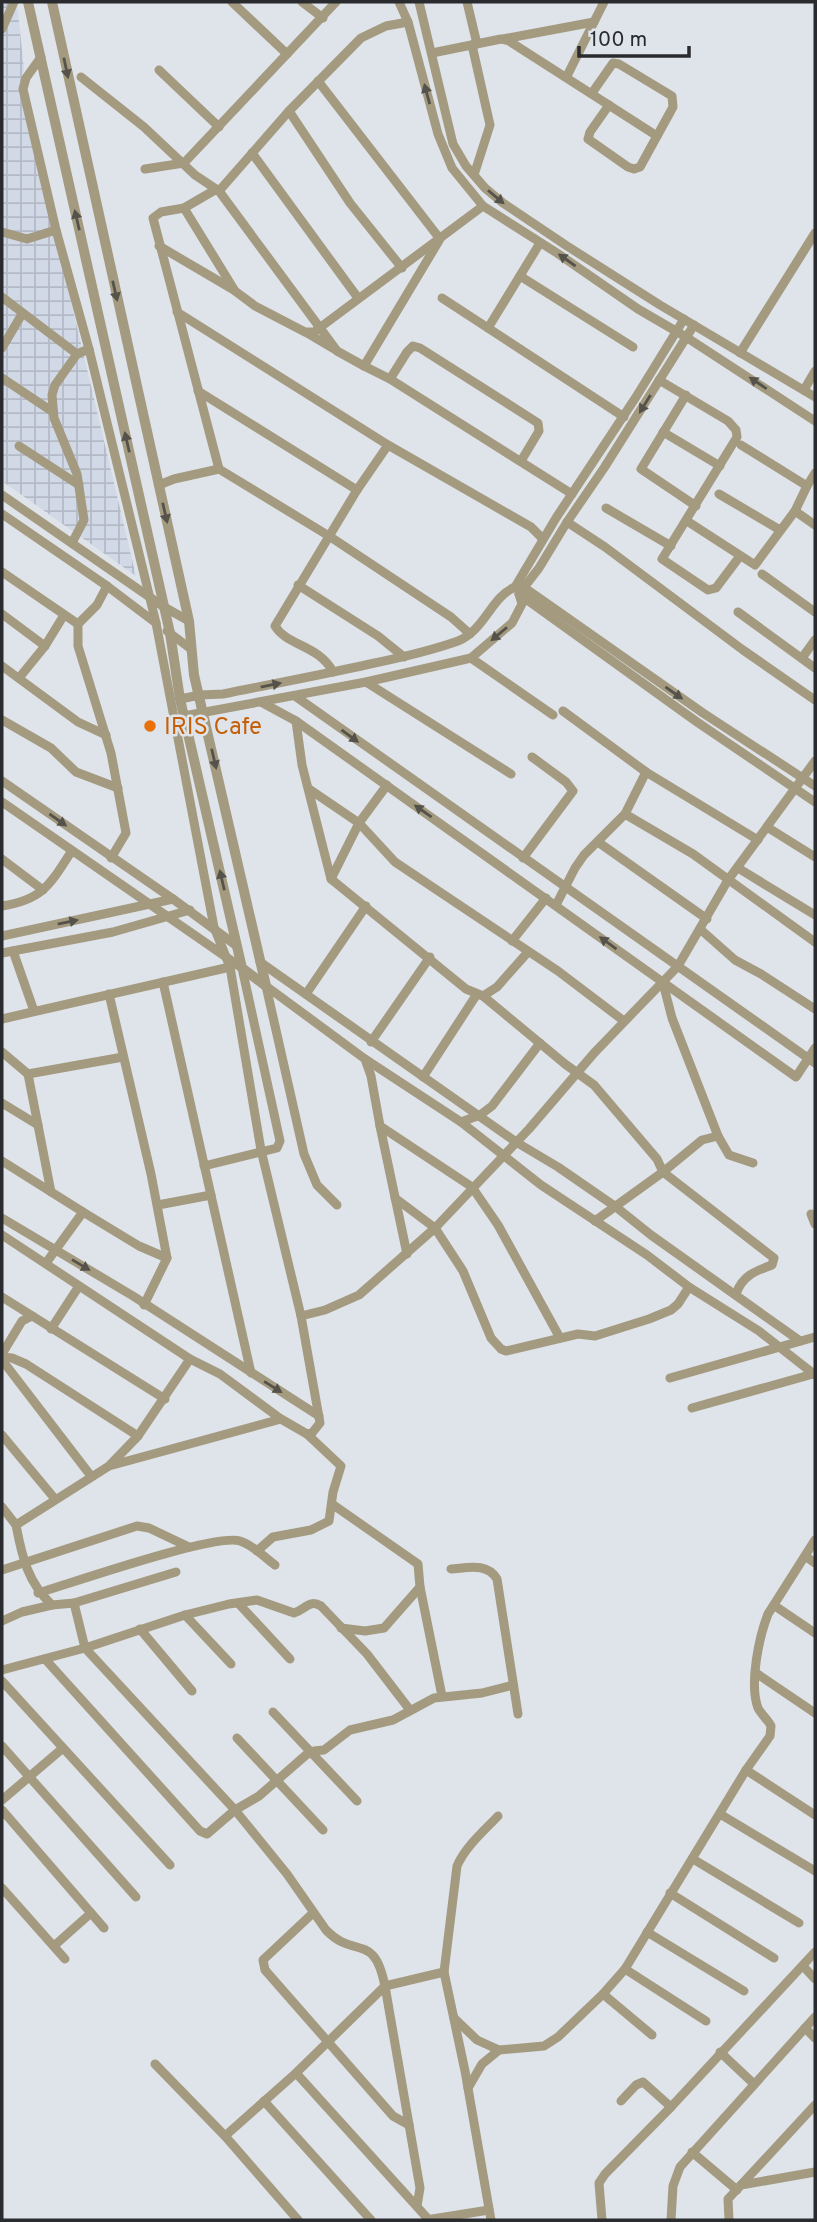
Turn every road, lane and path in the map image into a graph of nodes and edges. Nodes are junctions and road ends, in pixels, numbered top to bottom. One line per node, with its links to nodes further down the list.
1 (14, 2): 14 (street)
2 (28, 2): 19 (street)
3 (51, 2): 84 (street, one-way to 84)
4 (232, 2): 18 (street)
5 (302, 2): 11 (street)
6 (336, 2): 11 (street)
7 (399, 2): 12 (street)
8 (419, 2): 17 (street)
9 (467, 2): 16 (street)
10 (604, 2): 13 (street)
11 (323, 18): 18 (street)
12 (408, 22): 23 (street); 34 (street, one-way to 12)
13 (594, 22): 15 (street); 21 (street)
14 (2, 29)
15 (501, 39): 16 (street); 21 (street)
16 (474, 45): 17 (street); 32 (street)
17 (432, 53): 32 (street)
18 (287, 54): 27 (street)
19 (41, 57): 36 (street); 109 (street, one-way to 19)
20 (159, 70): 27 (street)
21 (567, 76): 24 (street)
22 (81, 77): 30 (street)
23 (318, 81): 26 (street); 39 (street)
24 (592, 93): 25 (street); 28 (street)
25 (609, 105): 28 (street); 28 (street)
26 (289, 111): 29 (street); 42 (street)
27 (219, 127): 30 (street)
28 (657, 136)
29 (252, 153): 33 (street); 46 (street)
30 (184, 163): 31 (street); 33 (street)
31 (145, 169)
32 (474, 175): 50 (street, one-way to 50)
33 (217, 190): 35 (street); 52 (street)
34 (483, 206): 39 (street); 40 (street)
35 (184, 208): 41 (street); 44 (street)
36 (55, 230): 37 (street); 59 (street)
37 (2, 232)
38 (815, 233): 61 (street)
39 (440, 239): 42 (street); 63 (street)
40 (540, 243): 43 (street); 54 (street, one-way to 40)
41 (159, 246): 44 (street); 48 (street)
42 (402, 268): 46 (street)
43 (520, 276): 53 (street); 57 (street)
44 (235, 291): 55 (street)
45 (2, 297): 49 (street)
46 (358, 298): 52 (street)
47 (442, 298): 53 (street)
48 (177, 312): 69 (street); 76 (street)
49 (22, 314): 58 (street); 62 (street)
50 (684, 319): 51 (street); 54 (street)
51 (694, 325): 56 (street); 61 (street)
52 (321, 328): 55 (street); 60 (street)
53 (488, 328): 73 (street)
54 (676, 331): 56 (street); 73 (street)
55 (305, 332): 60 (street)
56 (686, 337): 67 (street); 74 (street, one-way to 56)
57 (633, 347)
58 (2, 348)
59 (89, 349): 62 (street); 108 (street)
60 (337, 351): 63 (street)
61 (740, 353): 68 (street)
62 (77, 354): 72 (street)
63 (364, 366): 66 (street)
64 (815, 370): 68 (street)
65 (2, 378): 72 (street)
66 (390, 379): 79 (street); 79 (street)
67 (659, 380): 70 (street); 95 (street, one-way to 95)
68 (804, 390): 71 (street)
69 (198, 391): 81 (street); 86 (street)
70 (686, 395): 75 (street); 80 (street)
71 (815, 397)
72 (53, 412): 83 (street)
73 (624, 417): 87 (street)
74 (815, 421)
75 (663, 432): 80 (street); 90 (street)
76 (388, 445): 86 (street); 99 (street)
77 (741, 445): 85 (street)
78 (19, 446): 83 (street)
79 (521, 461): 87 (street)
80 (720, 466): 90 (street)
81 (219, 469): 84 (street); 98 (street)
82 (815, 473): 85 (street)
83 (79, 485): 100 (street)
84 (159, 485): 114 (street, one-way to 114)
85 (807, 486): 92 (street)
86 (357, 490): 98 (street)
87 (572, 494): 99 (street)
88 (719, 494): 97 (street)
89 (2, 495): 100 (street)
90 (696, 506): 94 (street)
91 (606, 508): 101 (street)
92 (794, 511): 96 (street); 97 (street)
93 (2, 514): 106 (street)
94 (687, 521): 101 (street); 102 (street)
95 (567, 522): 107 (street); 133 (street)
96 (815, 525)
97 (780, 530): 102 (street)
98 (329, 536): 105 (street); 118 (street)
99 (542, 539): 107 (street)
100 (72, 544): 108 (street)
101 (671, 546): 102 (street)
102 (740, 556)
103 (2, 572): 113 (street)
104 (762, 573): 111 (street)
105 (298, 585): 122 (street); 127 (street)
106 (107, 586): 115 (street); 116 (street)
107 (519, 588): 118 (street); 123 (street, one-way to 123); 146 (street, one-way to 146); 152 (street)
108 (148, 596): 109 (street); 115 (street)
109 (164, 607): 114 (street); 117 (street)
110 (738, 612): 124 (street)
111 (815, 612)
112 (2, 614): 120 (street)
113 (64, 615): 116 (street); 120 (street)
114 (189, 621): 121 (street)
115 (156, 623): 117 (street); 180 (street)
116 (78, 625): 141 (street)
117 (170, 633): 121 (street); 132 (street)
118 (470, 634): 122 (street)
119 (815, 640): 124 (street)
120 (45, 646): 128 (street)
121 (191, 649): 130 (street)
122 (404, 657): 127 (street)
123 (471, 658): 129 (street); 137 (street)
124 (802, 658): 126 (street)
125 (2, 666): 128 (street)
126 (815, 668)
127 (333, 672): 130 (street, one-way to 127)
128 (19, 678): 141 (street)
129 (366, 682): 131 (street); 145 (street)
130 (200, 695): 132 (street); 136 (street)
131 (295, 696): 134 (street); 163 (street, one-way to 163)
132 (180, 699): 138 (street)
133 (815, 700)
134 (261, 702): 136 (street); 140 (street)
135 (563, 711): 144 (street)
136 (204, 713): 138 (street); 191 (street, one-way to 191)
137 (553, 715)
138 (184, 716): 185 (street, one-way to 138)
139 (2, 720): 150 (street)
140 (296, 721): 148 (street); 151 (street)
141 (106, 735): 150 (street)
142 (532, 757): 163 (street)
143 (815, 761): 146 (street)
144 (646, 772): 155 (street); 158 (street)
145 (511, 774)
146 (803, 777): 149 (street); 152 (street)
147 (2, 781): 162 (street, one-way to 162)
148 (387, 785): 156 (street); 170 (street, one-way to 148)
149 (815, 786)
150 (118, 788): 162 (street)
151 (309, 789): 156 (street); 166 (street)
152 (795, 789): 154 (street); 157 (street)
153 (2, 802): 160 (street)
154 (815, 802)
155 (625, 814): 159 (street); 167 (street)
156 (359, 823): 166 (street); 183 (street)
157 (767, 827): 158 (street); 161 (street)
158 (758, 840): 165 (street)
159 (598, 842): 168 (street); 179 (street)
160 (71, 852): 169 (street); 172 (street)
161 (815, 857)
162 (111, 858): 171 (street)
163 (523, 858): 168 (street)
164 (2, 859): 169 (street)
165 (738, 868): 167 (street); 177 (street)
166 (331, 879): 175 (street)
167 (728, 880): 179 (street); 184 (street)
168 (564, 887): 173 (street); 192 (street)
169 (43, 890): 174 (street)
170 (546, 898): 173 (street); 183 (street)
171 (173, 899): 172 (street); 176 (street)
172 (150, 905): 178 (street); 182 (street, one-way to 172)
173 (556, 905): 195 (street, one-way to 173)
174 (2, 906)
175 (366, 906): 190 (street); 198 (street)
176 (190, 910): 178 (street); 180 (street)
177 (815, 915)
178 (168, 917): 186 (street); 189 (street)
179 (707, 919): 181 (street)
180 (214, 927): 185 (street); 189 (street)
181 (700, 929): 192 (street); 200 (street)
182 (2, 936)
183 (512, 941): 187 (street)
184 (815, 942)
185 (237, 946): 191 (street); 193 (street)
186 (13, 951): 188 (street); 201 (street)
187 (528, 952): 199 (street); 203 (street)
188 (2, 953)
189 (226, 956): 193 (street)
190 (430, 957): 199 (street); 204 (street)
191 (260, 962): 196 (street); 198 (street)
192 (678, 966): 195 (street); 210 (street)
193 (236, 967): 194 (street); 196 (street); 221 (street); 221 (street)
194 (163, 982): 197 (street); 225 (street)
195 (663, 983): 203 (street); 210 (street); 219 (street)
196 (266, 986): 209 (street); 232 (street)
197 (109, 994): 201 (street); 208 (street)
198 (306, 994): 204 (street)
199 (480, 995): 205 (street); 213 (street)
200 (815, 1009)
201 (34, 1011): 202 (street)
202 (2, 1019)
203 (624, 1021): 211 (street)
204 (371, 1042): 213 (street)
205 (540, 1042): 211 (street); 215 (street)
206 (815, 1048): 210 (street)
207 (2, 1052): 212 (street)
208 (123, 1057): 212 (street); 231 (street)
209 (365, 1059): 216 (street); 218 (street)
210 (812, 1061)
211 (579, 1073): 220 (street); 226 (street)
212 (29, 1074): 217 (street)
213 (423, 1077): 215 (street)
214 (2, 1103): 217 (street)
215 (480, 1115): 216 (street); 220 (street)
216 (461, 1122): 222 (street)
217 (38, 1125): 228 (street)
218 (380, 1126): 227 (street); 230 (street)
219 (718, 1136): 224 (street); 226 (street)
220 (516, 1142): 222 (street); 233 (street)
221 (261, 1150): 225 (street); 251 (street)
222 (503, 1154): 227 (street); 237 (street)
223 (2, 1161): 228 (street)
224 (753, 1163)
225 (204, 1166): 229 (street)
226 (663, 1172): 233 (street); 247 (street)
227 (472, 1187): 239 (street); 254 (street)
228 (51, 1192): 234 (street)
229 (211, 1195): 231 (street); 260 (street)
230 (396, 1198): 239 (street); 242 (street)
231 (158, 1205): 243 (street)
232 (337, 1205)
233 (616, 1207): 237 (street); 247 (street)
234 (83, 1212): 241 (street); 243 (street)
235 (811, 1214): 238 (street)
236 (2, 1218): 241 (street)
237 (595, 1221): 246 (street)
238 (815, 1224)
239 (435, 1228): 242 (street); 254 (street)
240 (2, 1235): 244 (street)
241 (56, 1250): 244 (street); 249 (street, one-way to 249)
242 (407, 1254): 251 (street)
243 (167, 1258): 249 (street)
244 (46, 1263): 245 (street)
245 (79, 1286): 252 (street); 258 (street)
246 (689, 1287): 254 (street); 256 (street)
247 (736, 1294): 255 (street)
248 (2, 1297): 250 (street)
249 (144, 1305): 259 (street)
250 (32, 1316): 252 (street); 257 (street)
251 (301, 1316): 266 (street)
252 (51, 1329): 264 (street)
253 (815, 1337): 255 (street)
254 (560, 1338)
255 (800, 1342): 256 (street)
256 (779, 1348): 262 (street); 263 (street)
257 (2, 1357): 270 (street); 272 (street)
258 (190, 1359): 261 (street); 264 (street)
259 (231, 1360): 260 (street); 261 (street)
260 (251, 1373): 266 (street, one-way to 266)
261 (220, 1374): 267 (street)
262 (814, 1375): 265 (street)
263 (670, 1378)
264 (164, 1399): 270 (street)
265 (692, 1408)
266 (319, 1416): 269 (street)
267 (281, 1419): 269 (street); 271 (street)
268 (2, 1434): 273 (street)
269 (307, 1434): 274 (street)
270 (138, 1436): 271 (street)
271 (108, 1466): 272 (street)
272 (91, 1476): 273 (street)
273 (55, 1499): 276 (street)
274 (332, 1504): 279 (street); 287 (street)
275 (2, 1507): 276 (street)
276 (16, 1525): 282 (street)
277 (815, 1540): 280 (street)
278 (189, 1547): 279 (street); 282 (street); 288 (street)
279 (257, 1551): 283 (street)
280 (805, 1556): 281 (street); 292 (street)
281 (815, 1563)
282 (24, 1564): 285 (street); 288 (street)
283 (275, 1565)
284 (451, 1569): 305 (street)
285 (2, 1570)
286 (176, 1572): 289 (street)
287 (420, 1587): 295 (street); 307 (street)
288 (38, 1593): 291 (street)
289 (74, 1603): 291 (street); 298 (street)
290 (238, 1603): 293 (street); 295 (street); 300 (street)
291 (52, 1605): 294 (street)
292 (775, 1606): 297 (street); 303 (street)
293 (185, 1615): 296 (street); 301 (street)
294 (2, 1620)
295 (341, 1628): 308 (street)
296 (140, 1629): 298 (street); 306 (street)
297 (815, 1633)
298 (85, 1648): 299 (street); 322 (street)
299 (45, 1659): 302 (street); 322 (street)
300 (290, 1659)
301 (231, 1664)
302 (2, 1670)
303 (756, 1673): 310 (street); 316 (street)
304 (2, 1681): 314 (street)
305 (513, 1685): 307 (street); 311 (street)
306 (192, 1691)
307 (442, 1696): 308 (street)
308 (410, 1710): 315 (street)
309 (273, 1712): 315 (street)
310 (815, 1713)
311 (518, 1714)
312 (237, 1738): 318 (street)
313 (2, 1746): 317 (street)
314 (63, 1748): 317 (street); 328 (street)
315 (310, 1752): 318 (street); 320 (street)
316 (746, 1770): 323 (street); 324 (street)
317 (29, 1775): 319 (street); 332 (street)
318 (276, 1781): 322 (street); 326 (street)
319 (2, 1800)
320 (357, 1801)
321 (2, 1810): 333 (street)
322 (235, 1810): 334 (street)
323 (720, 1814): 327 (street); 329 (street)
324 (815, 1815)
325 (498, 1816): 344 (street)
326 (323, 1830)
327 (693, 1859): 331 (street); 335 (street)
328 (170, 1865)
329 (815, 1871)
330 (2, 1888): 338 (street)
331 (670, 1893): 337 (street); 340 (street)
332 (136, 1897)
333 (91, 1913): 336 (street); 338 (street)
334 (313, 1913): 346 (street); 355 (street)
335 (799, 1923)
336 (104, 1928)
337 (648, 1932): 343 (street); 347 (street)
338 (55, 1945): 341 (street)
339 (815, 1952): 342 (street)
340 (774, 1958)
341 (65, 1959)
342 (803, 1966): 345 (street); 357 (street)
343 (625, 1969): 348 (street); 351 (street)
344 (444, 1972): 346 (street); 350 (street)
345 (815, 1979)
346 (385, 1986): 355 (street); 366 (street)
347 (744, 1991)
348 (603, 1994): 353 (street); 356 (street)
349 (815, 2017): 352 (street)
350 (454, 2018): 356 (street); 361 (street)
351 (706, 2021)
352 (805, 2028): 354 (street); 360 (street)
353 (652, 2035)
354 (815, 2038)
355 (328, 2042): 359 (street); 366 (street)
356 (499, 2050): 361 (street)
357 (720, 2052): 360 (street); 365 (street)
358 (155, 2064): 367 (street)
359 (296, 2073): 362 (street); 371 (street)
360 (754, 2084): 368 (street)
361 (468, 2088): 372 (street)
362 (264, 2101): 367 (street); 374 (street)
363 (621, 2101): 365 (street)
364 (815, 2105): 370 (street)
365 (671, 2107): 376 (street)
366 (409, 2125): 371 (street)
367 (225, 2136): 373 (street)
368 (692, 2152): 370 (street); 377 (street)
369 (815, 2172): 370 (street)
370 (739, 2187): 378 (street)
371 (418, 2206): 375 (street)
372 (490, 2215): 375 (street)
373 (298, 2220)
374 (371, 2220)
375 (428, 2220)
376 (602, 2220)
377 (671, 2220)
378 (729, 2220)

